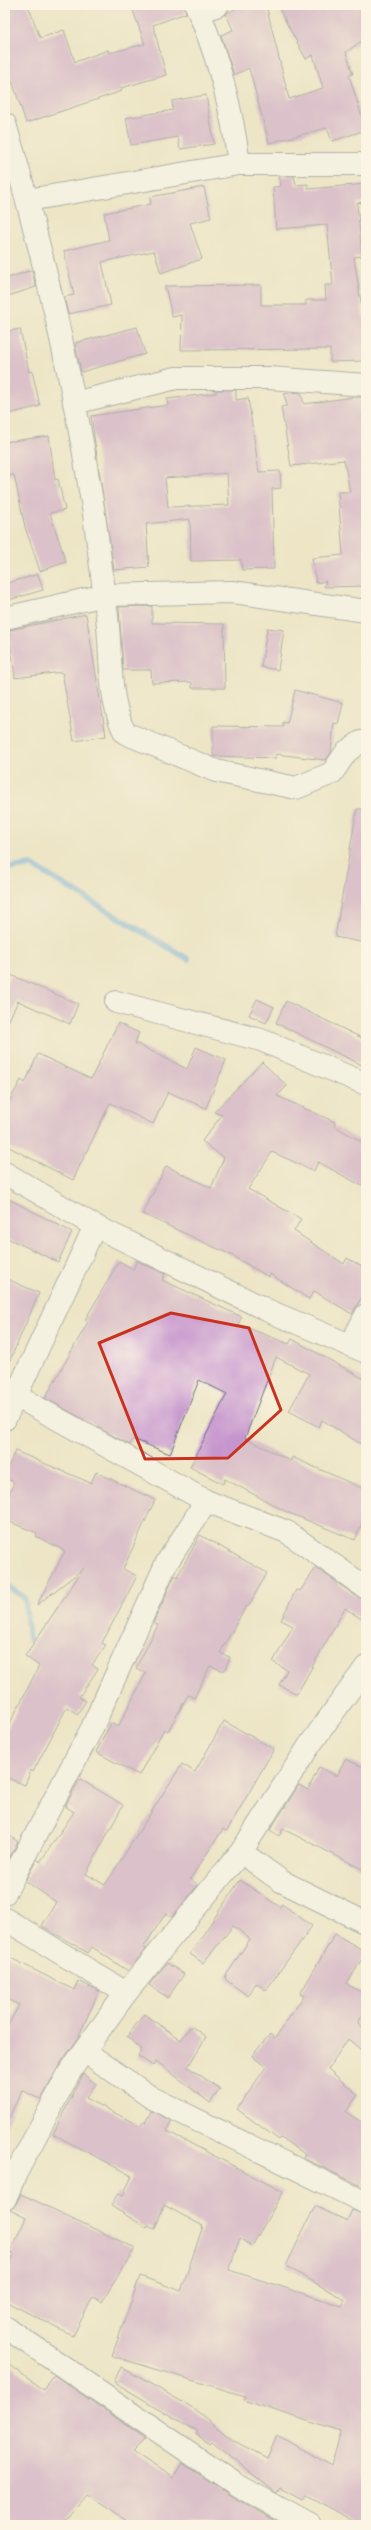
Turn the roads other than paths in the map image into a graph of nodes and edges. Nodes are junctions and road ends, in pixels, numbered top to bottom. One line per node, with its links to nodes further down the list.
1 (204, 7): 3 (street)
2 (5, 124): 5 (street)
3 (239, 164): 4 (street); 5 (street)
4 (366, 164)
5 (28, 200): 7 (street)
6 (366, 385): 7 (street)
7 (74, 403): 8 (street)
8 (105, 595): 9 (street); 10 (street); 11 (street)
9 (366, 610)
10 (5, 618)
11 (366, 742)
12 (116, 1002): 13 (street)
13 (366, 1084)
14 (5, 1172): 15 (street)
15 (95, 1226): 17 (street); 18 (street)
16 (366, 1315): 17 (street)
17 (358, 1348)
18 (16, 1396): 19 (street); 20 (street)
19 (5, 1419)
20 (206, 1501): 21 (street); 24 (street)
21 (366, 1588)
22 (366, 1667): 23 (street)
23 (242, 1852): 26 (street); 27 (street)
24 (5, 1893)
25 (5, 1919): 27 (street)
26 (366, 1923)
27 (126, 1993): 28 (street)
28 (84, 2051): 29 (street); 30 (street)
29 (5, 2199)
30 (366, 2203)
31 (5, 2326): 32 (street)
32 (310, 2525)

